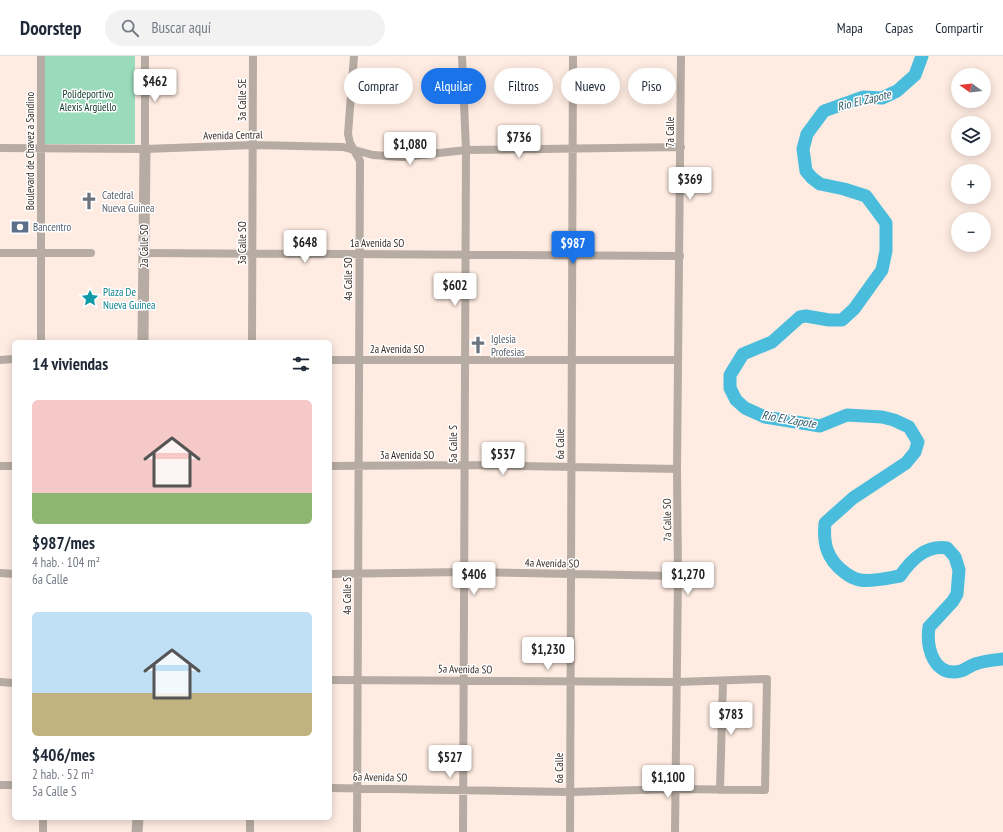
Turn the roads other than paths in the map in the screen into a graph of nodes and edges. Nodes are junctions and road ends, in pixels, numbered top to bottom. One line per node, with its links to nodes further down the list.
1 (40, 56): 12 (street, Boulevard de Chavez a Sandino)
2 (145, 56): 13 (street)
3 (253, 56): 8 (street, 3a Calle SE)
4 (354, 56): 15 (street, 4a Calle SO)
5 (462, 56): 14 (street, 5a Calle S)
6 (572, 56): 9 (street, 6a Calle)
7 (682, 56): 10 (street, 7a Calle)
8 (253, 145): 13 (street, Avenida Central); 15 (street, Avenida Central); 20 (street, 3a Calle SO)
9 (573, 147): 10 (street, Avenida Central); 14 (street, Avenida Central); 23 (street, 6a Calle)
10 (681, 147): 24 (street, 7a Calle)
11 (0, 148): 12 (street, Avenida Central)
12 (41, 148): 13 (street, Avenida Central); 17 (street, Boulevard de Chavez a Sandino)
13 (145, 149): 19 (street, 2a Calle SO)
14 (466, 150): 15 (street, Avenida Central); 22 (street, 5a Calle S)
15 (355, 151): 21 (street, 4a Calle SO)
16 (0, 253): 17 (street)
17 (41, 253): 18 (street); 25 (street, Boulevard de Chavez a Sandino)
18 (91, 253)
19 (144, 253): 20 (street, 1a Avenida SO); 26 (street, 2a Calle SO)
20 (253, 254): 21 (street, 1a Avenida SO); 27 (street, 3a Calle SO)
21 (359, 254): 22 (street, 1a Avenida SO); 31 (street, 4a Calle SO)
22 (465, 255): 23 (street, 1a Avenida SO); 32 (street, 5a Calle S)
23 (572, 255): 24 (street, 1a Avenida SO); 33 (street, 6a Calle)
24 (680, 256): 34 (street, 7a Calle SO)
25 (41, 340)
26 (143, 340)
27 (252, 340)
28 (0, 360): 29 (street)
29 (12, 360)
30 (332, 360): 31 (street, 2a Avenida SO)
31 (358, 360): 32 (street, 2a Avenida SO); 39 (street, 4a Calle S)
32 (465, 360): 33 (street, 2a Avenida SO); 35 (street, 5a Calle S)
33 (572, 360): 34 (street, 2a Avenida SO); 40 (street, 6a Calle)
34 (678, 360): 41 (street, 7a Calle SO)
35 (464, 465): 39 (street, 3a Avenida SO); 40 (street, 3a Avenida SO); 42 (street, 5a Calle S)
36 (0, 466): 37 (street)
37 (12, 466)
38 (332, 466): 39 (street, 3a Avenida SO)
39 (358, 466): 46 (street, 4a Calle S)
40 (571, 468): 41 (street, 3a Avenida SO); 47 (street, 6a Calle)
41 (677, 469): 48 (street, 7a Calle SO)
42 (464, 572): 46 (street, 4a Avenida SO); 47 (street, 4a Avenida SO); 51 (street, 5a Calle S)
43 (0, 573): 44 (street)
44 (12, 574)
45 (332, 574): 46 (street, 4a Avenida SO)
46 (358, 574): 50 (street, 4a Calle S)
47 (571, 574): 48 (street, 4a Avenida SO); 54 (street, 6a Calle)
48 (678, 576): 55 (street, 7a Calle SO)
49 (332, 680): 50 (street, 5a Avenida SO)
50 (357, 680): 51 (street, 5a Avenida SO); 60 (street, 4a Calle S)
51 (464, 680): 54 (street, 5a Avenida SO); 62 (street, 5a Calle S)
52 (723, 681): 55 (street, 5a Avenida SO); 63 (street); 64 (street, 5a Avenida SO)
53 (0, 682): 56 (street)
54 (570, 682): 55 (street, 5a Avenida SO); 65 (street, 6a Calle)
55 (677, 682): 61 (street, 7a Calle SO)
56 (12, 683)
57 (0, 785): 58 (street)
58 (12, 785)
59 (332, 788): 60 (street, 6a Avenida SO)
60 (357, 788): 62 (street, 6a Avenida SO); 72 (street, 4a Calle S)
61 (676, 789): 63 (street, 6a Avenida SO); 65 (street, 6a Avenida SO); 75 (street, 7a Calle SO)
62 (463, 790): 65 (street, 6a Avenida SO); 73 (street, 5a Calle S)
63 (720, 790): 64 (street, 6a Avenida SO)
64 (765, 790)
65 (570, 792): 74 (street, 6a Calle)
66 (43, 820): 69 (street)
67 (138, 820): 70 (street)
68 (250, 820): 71 (street)
69 (42, 832)
70 (137, 832)
71 (250, 832)
72 (357, 832)
73 (463, 832)
74 (570, 832)
75 (675, 832)

